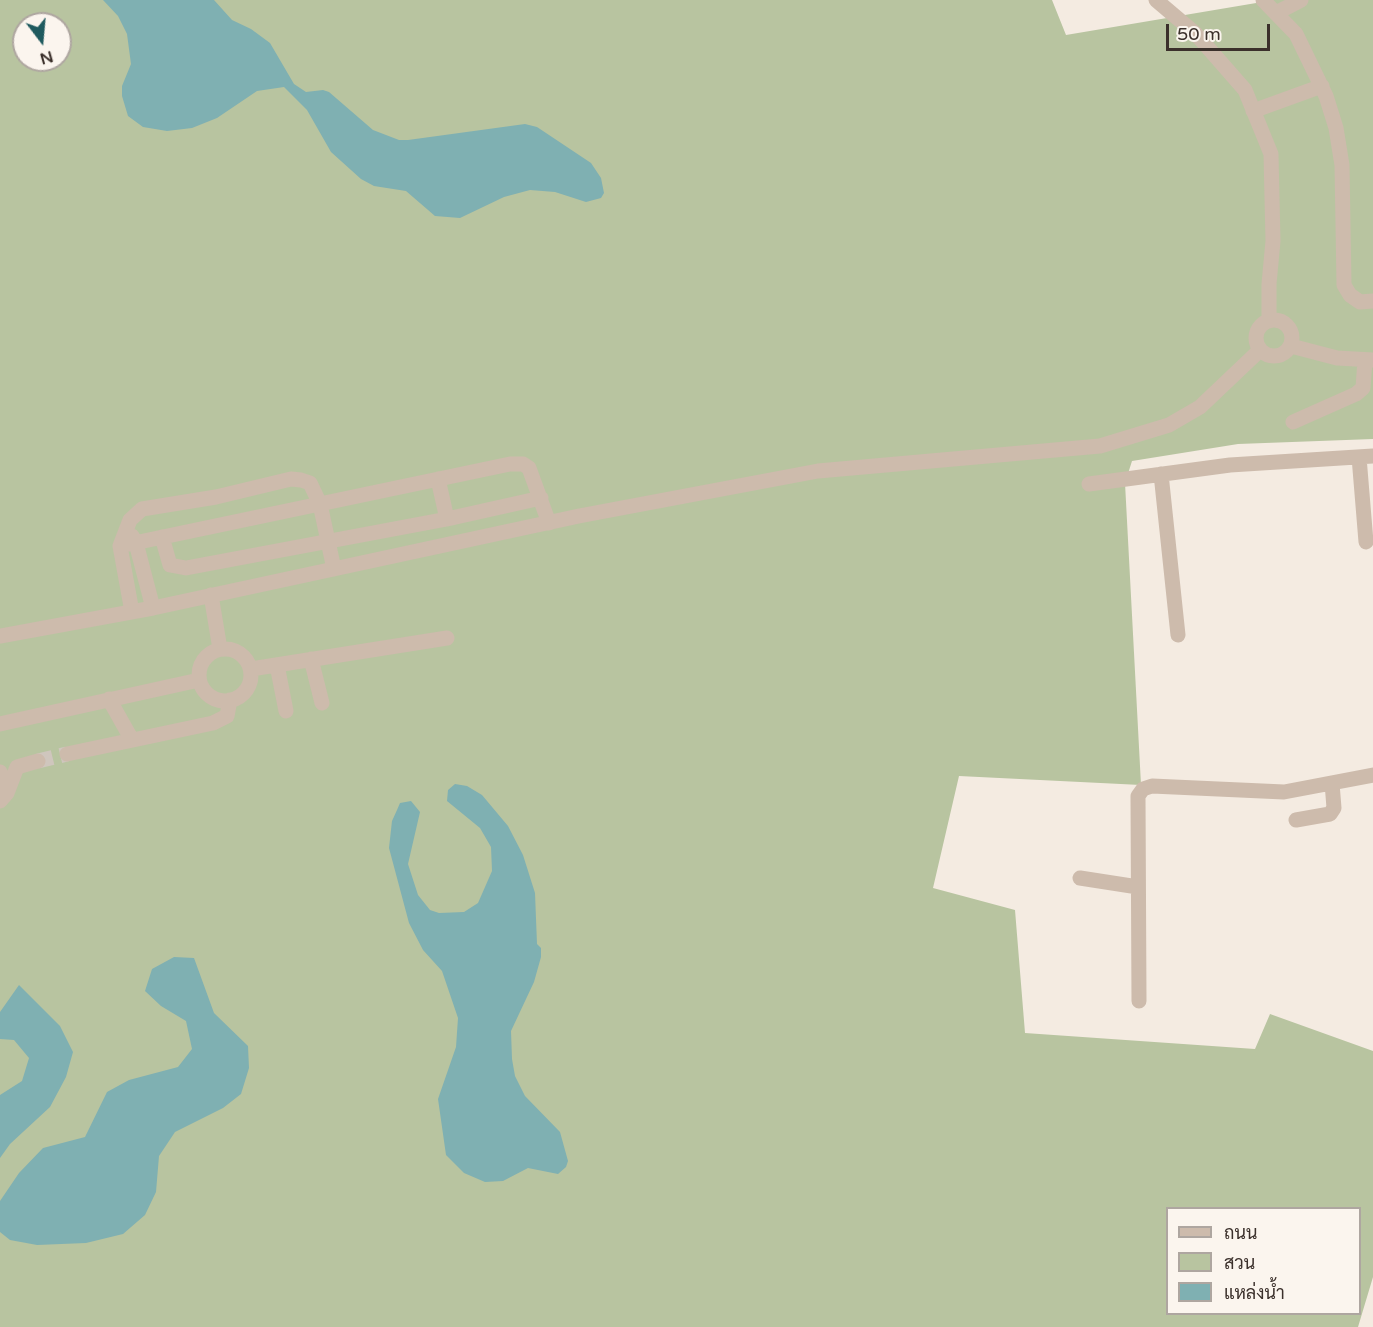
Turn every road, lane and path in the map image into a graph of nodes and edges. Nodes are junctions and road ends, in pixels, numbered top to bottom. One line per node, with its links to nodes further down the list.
1 (1156, 0): 6 (street)
2 (1263, 0): 4 (street)
3 (1301, 0): 4 (street)
4 (1276, 13): 5 (street)
5 (1322, 86): 6 (street); 7 (street)
6 (1253, 111): 8 (street)
7 (1373, 301)
8 (1269, 321): 9 (street); 10 (street)
9 (1291, 346): 10 (street); 11 (street)
10 (1260, 350): 21 (street)
11 (1369, 360): 12 (street)
12 (1293, 422)
13 (1366, 456): 14 (street); 26 (street)
14 (1161, 474): 16 (street); 33 (street)
15 (438, 479): 18 (street); 19 (street); 20 (street)
16 (1089, 484)
17 (216, 497): 19 (street); 22 (street); 23 (street)
18 (541, 498): 20 (street); 21 (street)
19 (320, 504): 22 (street); 25 (street)
20 (447, 519): 25 (street)
21 (549, 523): 29 (street)
22 (222, 524): 24 (street)
23 (127, 529): 27 (street); 28 (street)
24 (162, 537): 25 (street); 27 (street)
25 (326, 542): 29 (street)
26 (1366, 542)
27 (136, 543): 28 (street); 31 (street)
28 (120, 546): 32 (street)
29 (334, 569): 30 (street)
30 (211, 595): 31 (street); 36 (street)
31 (153, 608): 32 (street)
32 (132, 612): 34 (street)
33 (1178, 635)
34 (0, 636)
35 (447, 638): 37 (street)
36 (220, 649): 39 (street); 40 (street)
37 (311, 659): 38 (street); 43 (street)
38 (277, 665): 39 (street); 44 (street)
39 (251, 669): 42 (street)
40 (199, 680): 41 (street); 42 (street)
41 (109, 699): 45 (street); 46 (street)
42 (230, 700): 46 (street)
43 (322, 703)
44 (286, 711)
45 (0, 724)
46 (132, 740): 47 (street)
47 (67, 754)
48 (38, 761): 52 (street)
49 (0, 772): 52 (street)
50 (1373, 775): 51 (street)
51 (1332, 783): 53 (street); 55 (street)
52 (4, 797)
53 (1296, 820)
54 (1080, 878): 55 (street)
55 (1138, 887): 56 (street)
56 (1139, 1001)

